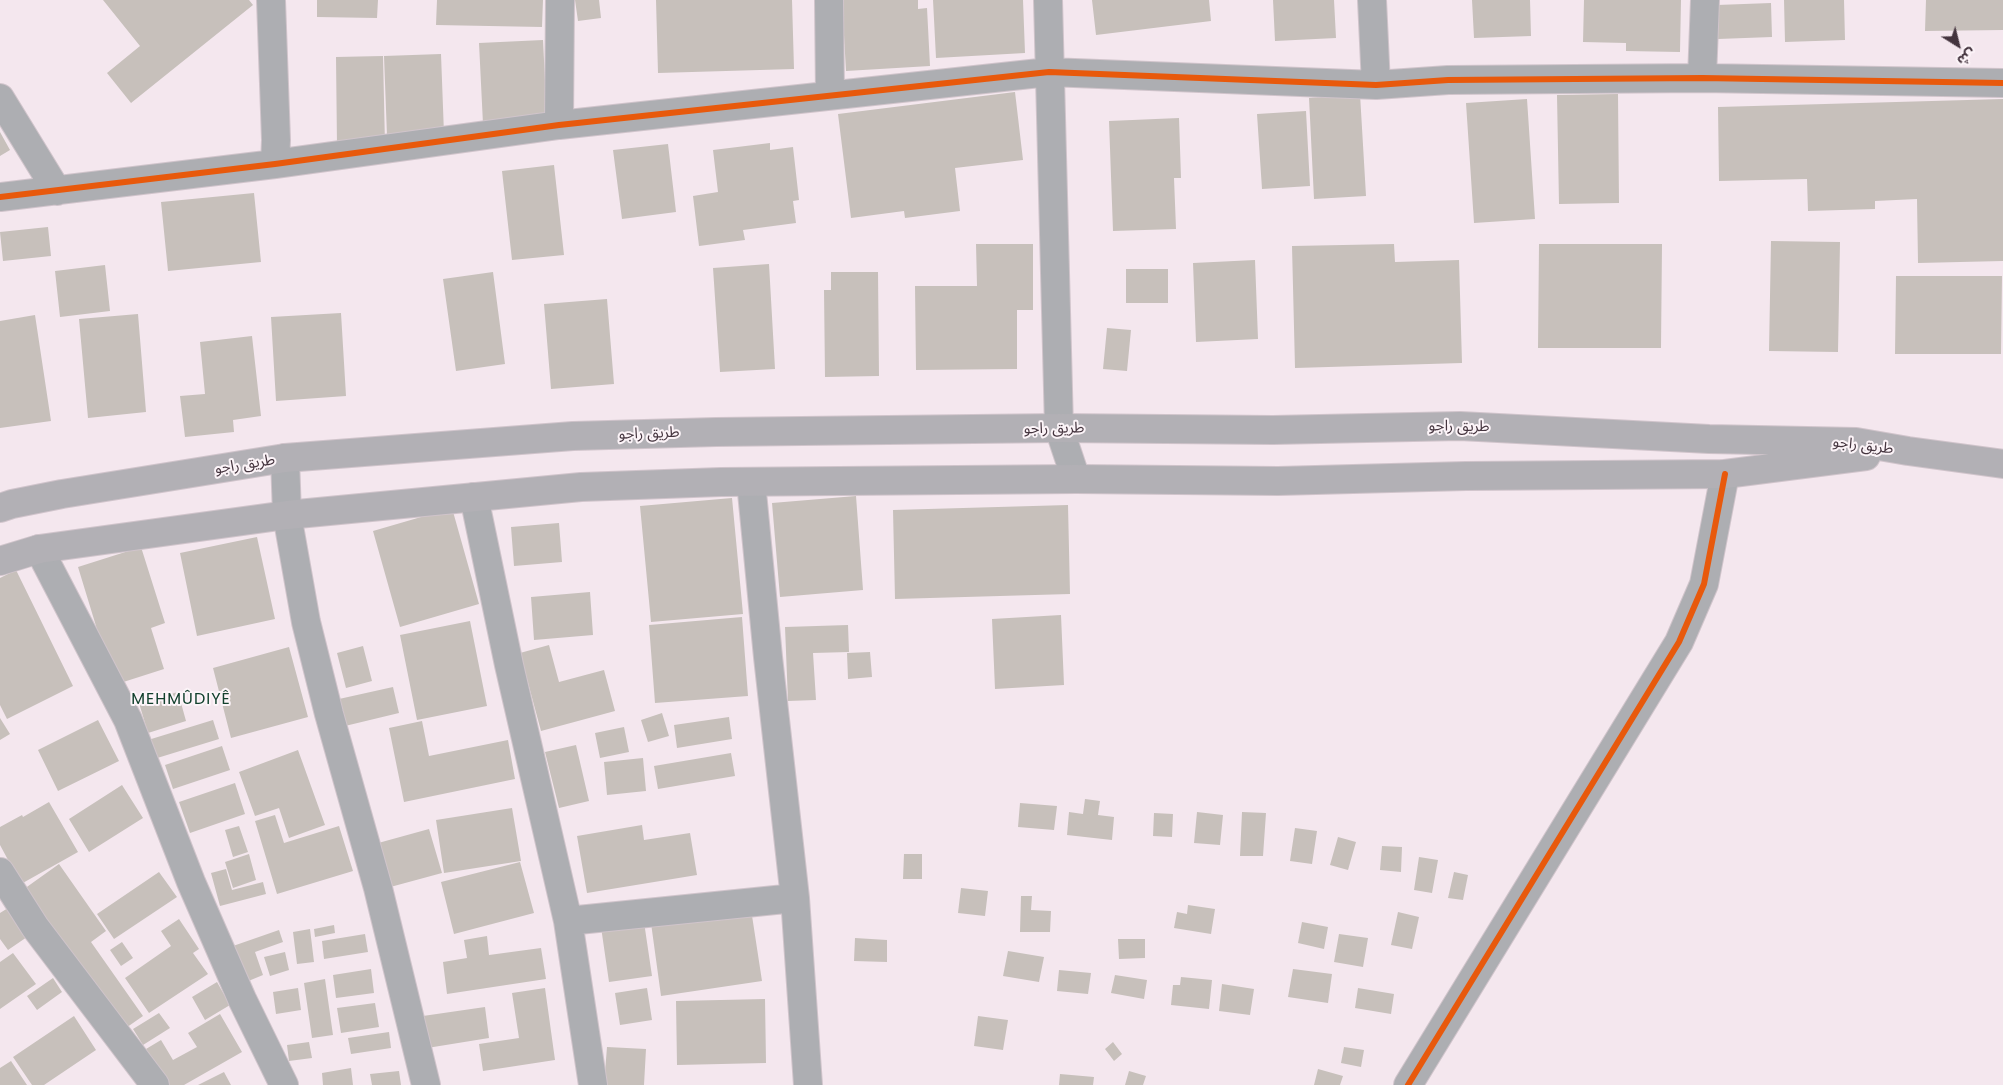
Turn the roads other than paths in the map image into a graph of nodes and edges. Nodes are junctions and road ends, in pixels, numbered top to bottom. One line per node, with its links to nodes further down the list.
1 (271, 0): 14 (street)
2 (560, 0): 13 (street)
3 (829, 0): 11 (street)
4 (1048, 0): 7 (street)
5 (1372, 0): 10 (street)
6 (1705, 0): 8 (street)
7 (1049, 72): 10 (street); 11 (street); 17 (street)
8 (1702, 78): 9 (street); 10 (street)
9 (2003, 83)
10 (1376, 85)
11 (830, 95): 13 (street)
12 (0, 98): 15 (street)
13 (559, 125): 14 (street)
14 (275, 164): 15 (street)
15 (58, 191): 16 (street)
16 (0, 197)
17 (1059, 428): 18 (main road, طريق راجو); 19 (main road, طريق راجو); 22 (street)
18 (1908, 451): 20 (main road); 21 (main road, طريق راجو)
19 (285, 458): 25 (main road, طريق راجو); 26 (street)
20 (2003, 464)
21 (1725, 474): 22 (main road, طريق راجو); 37 (street)
22 (1076, 478): 23 (main road, طريق راجو)
23 (751, 482): 24 (main road, طريق راجو); 30 (street)
24 (474, 497): 26 (main road, طريق راجو); 31 (street)
25 (0, 508)
26 (287, 515): 27 (main road, طريق راجو); 34 (street)
27 (38, 549): 28 (main road, طريق راجو); 33 (street)
28 (0, 561)
29 (0, 872): 32 (street)
30 (795, 898): 31 (street); 36 (street)
31 (568, 921): 35 (street)
32 (155, 1085)
33 (284, 1085)
34 (426, 1085)
35 (593, 1085)
36 (808, 1085)
37 (1408, 1085)

